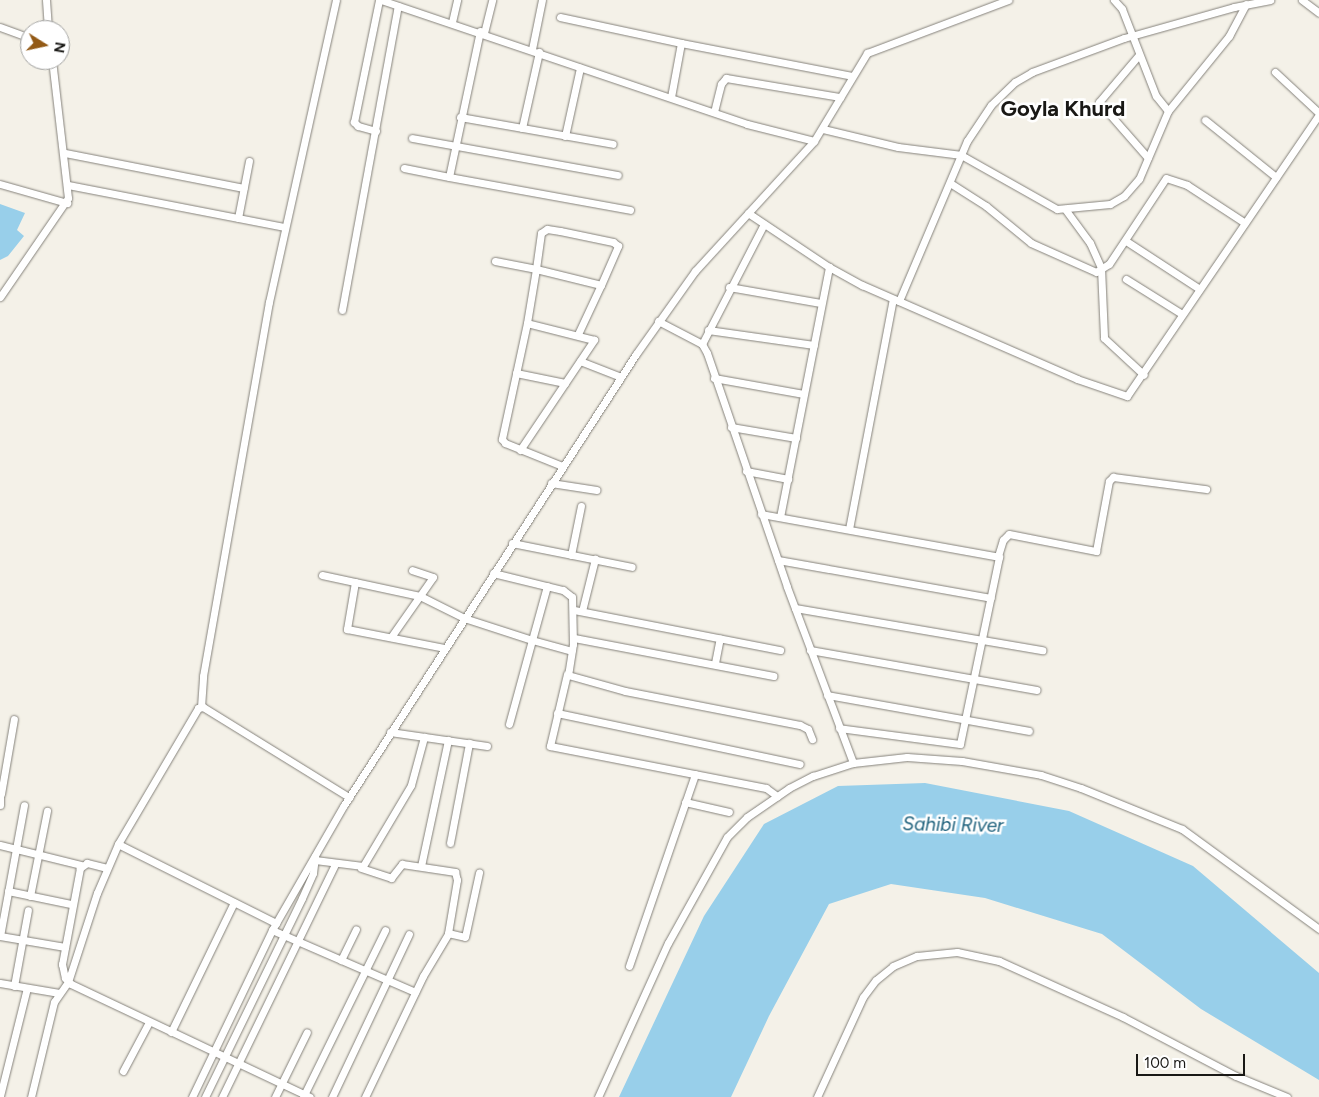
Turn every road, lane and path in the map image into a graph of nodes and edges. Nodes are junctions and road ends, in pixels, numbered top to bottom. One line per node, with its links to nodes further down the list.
1 (46, 0): 16 (street)
2 (336, 0): 63 (street)
3 (380, 0): 13 (street); 38 (street)
4 (407, 0): 13 (street)
5 (457, 0): 17 (street)
6 (492, 0): 19 (street)
7 (542, 0): 23 (street)
8 (1008, 0): 28 (street)
9 (1114, 0): 21 (street)
10 (1270, 0): 12 (street)
11 (1302, 0): 14 (street)
12 (1246, 4): 21 (street); 31 (street)
13 (402, 7): 17 (street); 38 (street)
14 (1319, 13)
15 (560, 17): 22 (street)
16 (47, 20)
17 (452, 22): 19 (street)
18 (0, 27): 20 (street)
19 (482, 32): 23 (street); 34 (street)
20 (20, 34)
21 (1131, 36): 24 (street); 45 (street)
22 (681, 43): 28 (street); 29 (street)
23 (535, 50): 25 (street); 36 (street)
24 (1138, 56): 31 (street); 46 (street)
25 (580, 68): 29 (street); 39 (street)
26 (53, 70): 44 (street)
27 (1275, 72): 33 (street)
28 (852, 76): 30 (street)
29 (671, 97): 32 (street)
30 (840, 97): 32 (street); 37 (street)
31 (1168, 111): 46 (street)
32 (714, 112): 41 (street)
33 (1319, 114): 51 (street)
34 (460, 117): 36 (street); 43 (street)
35 (1205, 120): 51 (street)
36 (522, 128): 39 (street)
37 (823, 129): 41 (street); 45 (street)
38 (376, 131): 76 (street)
39 (565, 136): 42 (street)
40 (412, 138): 43 (street)
41 (814, 141): 59 (street)
42 (613, 144)
43 (454, 146): 49 (street); 50 (street)
44 (65, 153): 54 (street); 55 (street)
45 (961, 156): 52 (street); 57 (street)
46 (1148, 158): 57 (street)
47 (249, 161): 55 (street)
48 (404, 168): 50 (street)
49 (618, 175)
50 (449, 177): 58 (street)
51 (1276, 177): 61 (street)
52 (950, 183): 68 (street); 74 (street)
53 (0, 184): 56 (street)
54 (68, 184): 56 (street); 60 (street)
55 (244, 188): 60 (street)
56 (66, 203): 73 (street)
57 (1065, 209): 68 (street)
58 (630, 210)
59 (748, 212): 62 (street); 78 (street)
60 (238, 218): 63 (street)
61 (1245, 222): 64 (street); 72 (street)
62 (764, 224): 66 (street); 71 (street)
63 (285, 227): 136 (street)
64 (1126, 241): 68 (street); 72 (street)
65 (495, 261): 67 (street)
66 (829, 267): 74 (street); 75 (street)
67 (536, 269): 70 (street); 70 (street); 79 (street)
68 (1102, 271): 86 (street)
69 (1126, 280): 77 (street)
70 (601, 285): 81 (street)
71 (729, 287): 75 (street); 80 (street)
72 (1198, 288): 77 (street)
73 (0, 297)
74 (896, 300): 86 (street); 103 (street)
75 (821, 303): 83 (street)
76 (342, 310)
77 (1182, 314): 86 (street)
78 (658, 321): 82 (street); 87 (street)
79 (527, 323): 81 (street); 85 (street)
80 (708, 330): 82 (street); 83 (street)
81 (578, 334): 84 (street)
82 (702, 344): 88 (street)
83 (814, 345): 90 (street)
84 (580, 361): 87 (street); 89 (street)
85 (516, 373): 89 (street); 93 (street)
86 (1144, 376)
87 (621, 377): 94 (street)
88 (714, 378): 90 (street); 91 (street)
89 (566, 383): 93 (street)
90 (804, 394): 92 (street)
91 (731, 427): 92 (street); 95 (street)
92 (796, 438): 96 (street)
93 (520, 450): 94 (street)
94 (562, 466): 97 (street)
95 (746, 471): 96 (street); 101 (street)
96 (788, 479): 102 (street)
97 (551, 483): 99 (street); 104 (street)
98 (1206, 489): 106 (street)
99 (596, 490)
100 (581, 506): 105 (street)
101 (761, 514): 102 (street); 108 (street)
102 (780, 517): 103 (street)
103 (849, 529): 106 (street)
104 (512, 543): 105 (street); 111 (street)
105 (571, 555): 107 (street)
106 (998, 556): 116 (street)
107 (595, 560): 109 (street); 118 (street)
108 (778, 560): 116 (street); 117 (street)
109 (632, 566)
110 (412, 570): 115 (street)
111 (493, 573): 114 (street); 119 (street)
112 (322, 575): 113 (street)
113 (355, 582): 115 (street); 120 (street)
114 (547, 586): 118 (street); 123 (street)
115 (420, 596): 119 (street); 120 (street)
116 (991, 598): 124 (street)
117 (795, 608): 124 (street); 127 (street)
118 (578, 611): 121 (street); 122 (street)
119 (464, 618): 123 (street); 125 (street)
120 (391, 637): 125 (street)
121 (574, 638): 129 (street); 130 (street)
122 (720, 638): 126 (street); 130 (street)
123 (532, 640): 129 (street); 140 (street)
124 (983, 640): 128 (street); 133 (street)
125 (445, 648): 143 (street)
126 (780, 650)
127 (810, 650): 133 (street); 135 (street)
128 (1042, 650)
129 (572, 651): 131 (street)
130 (715, 663): 132 (street)
131 (567, 674): 137 (street); 145 (street)
132 (773, 676)
133 (973, 680): 134 (street); 138 (street)
134 (1036, 690)
135 (827, 696): 138 (street); 141 (street)
136 (201, 707): 154 (street); 161 (street)
137 (557, 713): 150 (street); 151 (street)
138 (966, 718): 141 (street); 142 (street)
139 (14, 719): 152 (street)
140 (509, 724)
141 (839, 728): 149 (street)
142 (1029, 731)
143 (390, 732): 144 (street); 154 (street)
144 (424, 736): 146 (street); 170 (street)
145 (812, 739)
146 (448, 740): 147 (street); 168 (street)
147 (468, 743): 148 (street); 160 (street)
148 (487, 746)
149 (853, 763): 153 (street); 179 (street)
150 (800, 764)
151 (695, 774): 153 (street); 155 (street)
152 (0, 794): 157 (street)
153 (777, 796): 216 (street)
154 (349, 797): 165 (street)
155 (686, 802): 159 (street); 190 (street)
156 (24, 804): 163 (street)
157 (0, 805)
158 (47, 811): 164 (street)
159 (729, 812)
160 (450, 843)
161 (118, 844): 169 (street); 174 (street)
162 (0, 845): 163 (street)
163 (16, 847): 164 (street); 172 (street)
164 (38, 853): 167 (street); 173 (street)
165 (315, 858): 166 (street); 177 (street); 184 (street)
166 (334, 864): 170 (street); 187 (street)
167 (81, 865): 169 (street); 175 (street)
168 (421, 866): 170 (street); 183 (street)
169 (107, 868): 193 (street)
170 (361, 868)
171 (478, 873): 183 (street)
172 (8, 891): 173 (street); 185 (street)
173 (30, 896): 175 (street)
174 (234, 902): 177 (street); 200 (street)
175 (71, 904): 188 (street)
176 (28, 910): 186 (street)
177 (276, 923): 180 (street)
178 (356, 929): 189 (street)
179 (1319, 929)
180 (272, 930): 184 (street); 202 (street)
181 (385, 930): 191 (street)
182 (409, 934): 192 (street)
183 (448, 934): 197 (street)
184 (284, 935): 187 (street); 203 (street)
185 (0, 936): 186 (street)
186 (22, 940): 188 (street); 195 (street)
187 (296, 940): 189 (street); 204 (street)
188 (65, 947): 193 (street)
189 (341, 960): 191 (street)
190 (629, 966)
191 (364, 970): 192 (street); 208 (street)
192 (387, 980): 197 (street); 214 (street)
193 (68, 982): 198 (street); 199 (street)
194 (0, 983): 195 (street)
195 (14, 986): 196 (street)
196 (27, 988): 198 (street); 207 (street)
197 (415, 992): 215 (street)
198 (59, 993): 209 (street)
199 (149, 1022): 200 (street); 205 (street)
200 (171, 1032): 202 (street)
201 (307, 1032): 206 (street)
202 (214, 1053): 203 (street); 210 (street)
203 (224, 1058): 204 (street); 211 (street)
204 (238, 1064): 206 (street); 212 (street)
205 (123, 1071)
206 (281, 1084): 208 (street); 213 (street)
207 (0, 1096)
208 (306, 1096)
209 (31, 1097)
210 (192, 1097)
211 (205, 1097)
212 (222, 1097)
213 (275, 1097)
214 (332, 1097)
215 (364, 1097)
216 (598, 1097)
217 (817, 1097): 218 (street)
218 (1287, 1097)

